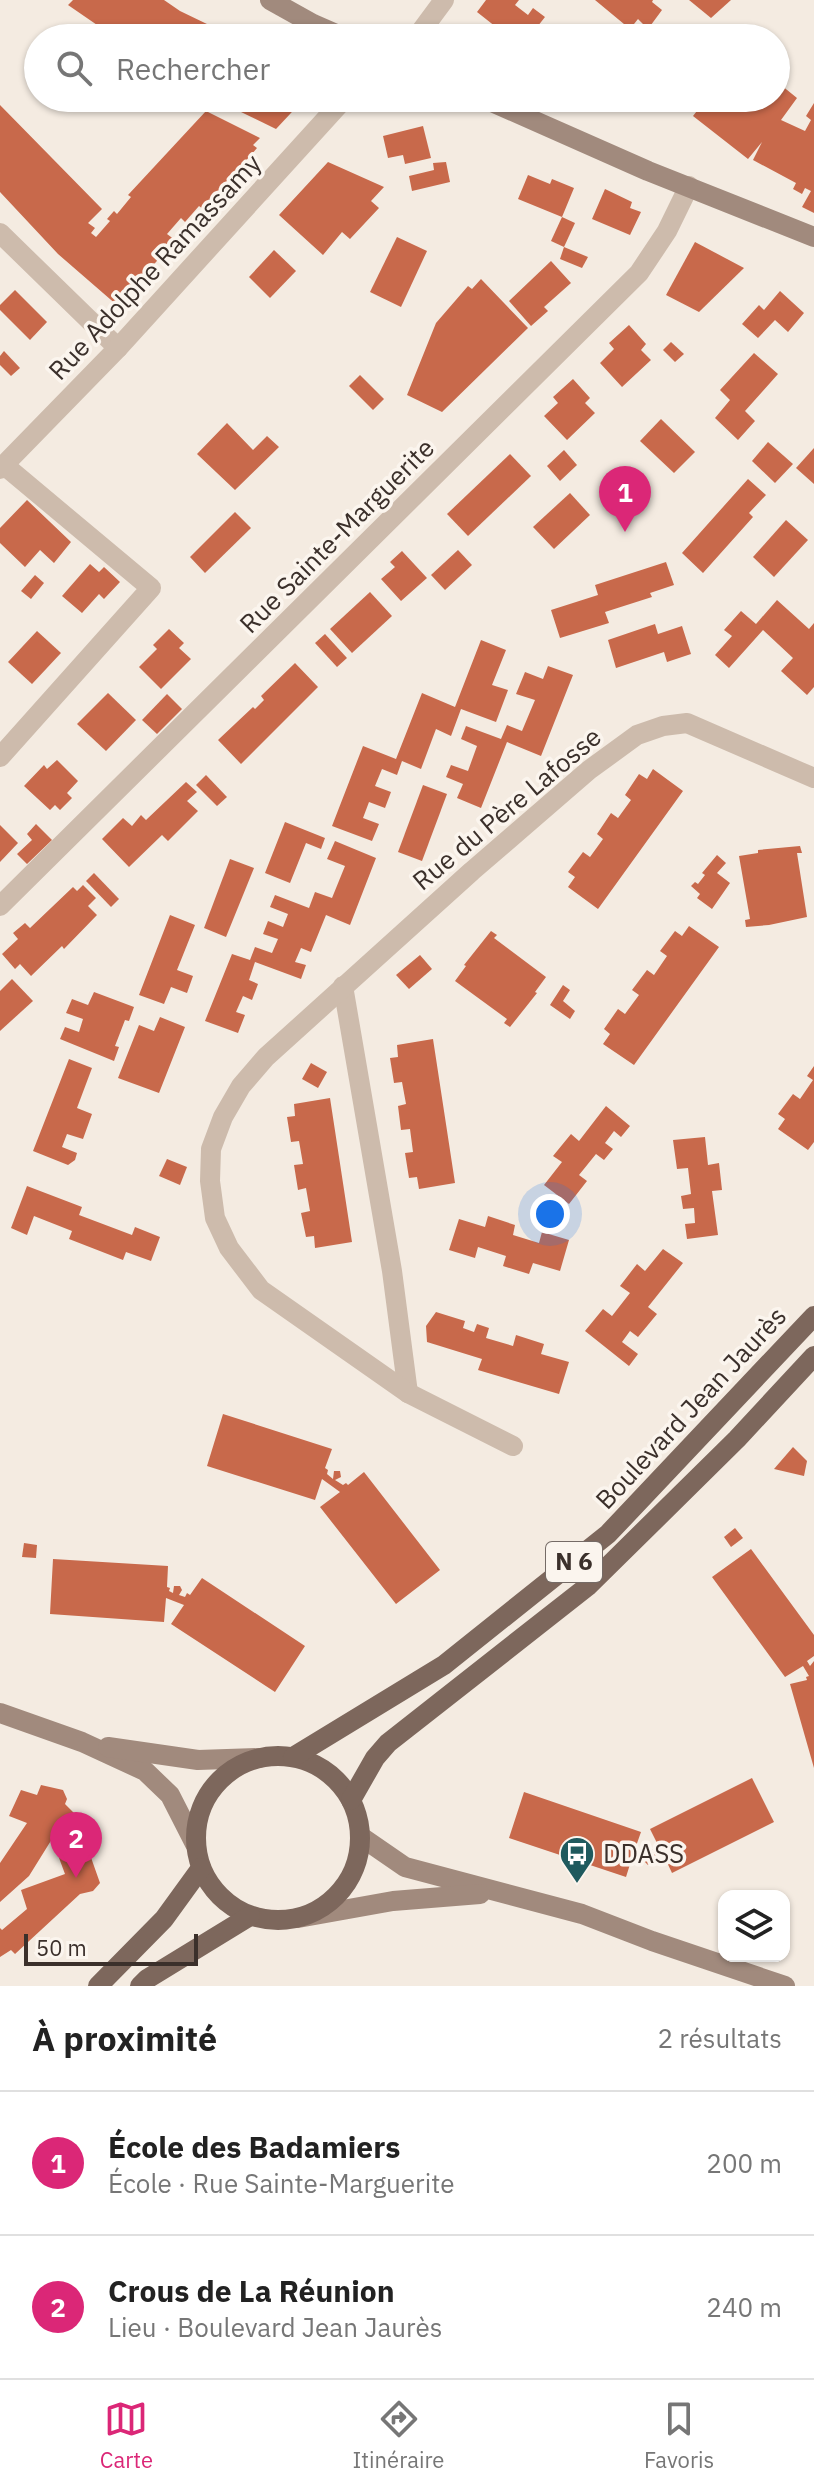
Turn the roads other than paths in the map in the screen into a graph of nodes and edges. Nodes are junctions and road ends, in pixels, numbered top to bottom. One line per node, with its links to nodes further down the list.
1 (270, 0): 3 (street)
2 (444, 0): 4 (street)
3 (313, 24)
4 (426, 24)
5 (332, 112): 10 (street, Rue Adolphe Ramassamy)
6 (515, 112): 7 (street)
7 (689, 186): 9 (street); 14 (street, Rue Sainte-Marguerite)
8 (0, 233): 10 (street)
9 (814, 237)
10 (118, 348): 11 (street, Rue Adolphe Ramassamy)
11 (2, 467): 12 (street)
12 (0, 757)
13 (814, 778): 15 (street, Rue du Père Lafosse)
14 (0, 906)
15 (343, 986): 18 (street); 18 (street, Rue du Père Lafosse)
16 (814, 1316): 22 (main road, Boulevard Jean Jaurès / N 6)
17 (814, 1356): 24 (main road, Boulevard Jean Jaurès / N 6)
18 (408, 1393): 19 (street, Rue du Père Lafosse)
19 (513, 1446)
20 (0, 1713): 21 (street)
21 (82, 1742): 23 (street); 26 (street)
22 (293, 1757): 23 (main road, Boulevard Jean Jaurès / N 6); 24 (main road, Boulevard Jean Jaurès / N 6)
23 (259, 1758): 26 (main road, Boulevard Jean Jaurès / N 6)
24 (351, 1800): 25 (main road, Boulevard Jean Jaurès / N 6)
25 (360, 1836): 28 (street); 30 (main road, Boulevard Jean Jaurès / N 6)
26 (195, 1844): 27 (main road, Boulevard Jean Jaurès / N 6)
27 (201, 1868): 29 (main road, Boulevard Jean Jaurès / N 6); 31 (main road)
28 (501, 1893): 30 (street); 33 (street)
29 (250, 1916): 30 (main road, Boulevard Jean Jaurès / N 6); 32 (main road)
30 (298, 1918)
31 (98, 1986)
32 (140, 1986)
33 (785, 1986)

